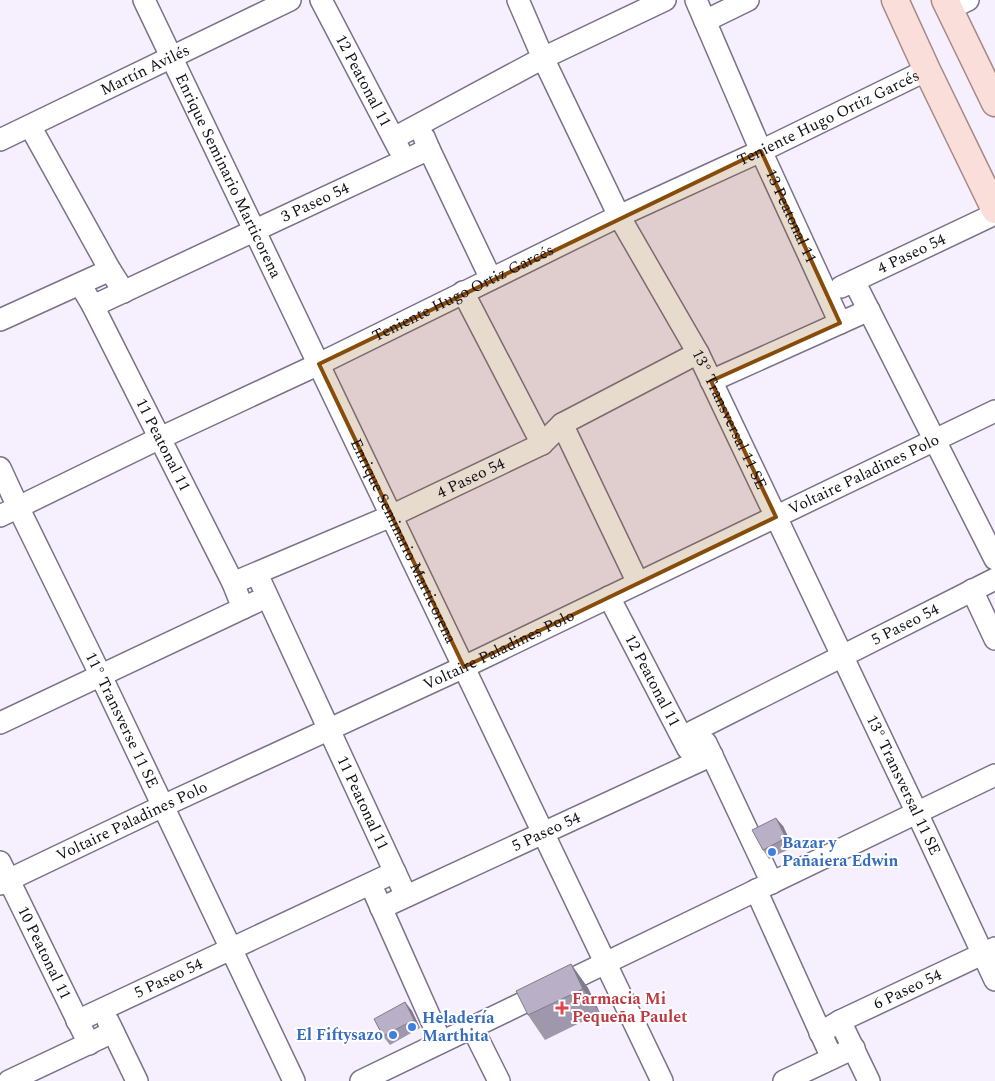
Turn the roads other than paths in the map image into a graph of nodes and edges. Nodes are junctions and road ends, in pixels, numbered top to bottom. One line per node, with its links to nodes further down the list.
1 (144, 0): 12 (street, Enrique Seminario Marticorena)
2 (290, 0): 12 (street, Martín Avilés)
3 (321, 0): 18 (street, 12 Peatonal 11)
4 (518, 0): 13 (street, 13° Transversal 11 SE)
5 (665, 0): 13 (street)
6 (696, 0): 11 (street, 13 Peatonal 11)
7 (748, 0): 10 (street)
8 (895, 0): 14 (main road)
9 (954, 3): 15 (main road)
10 (725, 5): 11 (street)
11 (706, 21): 21 (street, 13 Peatonal 11)
12 (172, 57): 17 (street, Martín Avilés); 26 (street, Enrique Seminario Marticorena)
13 (543, 58): 16 (street); 25 (street, 13° Transversal 11 SE)
14 (927, 70): 21 (street, Teniente Hugo Ortiz Garcés); 23 (main road)
15 (995, 104)
16 (420, 124): 18 (street); 20 (street)
17 (30, 126): 19 (street, Martín Avilés); 27 (street)
18 (394, 138): 22 (street, 12 Peatonal 11)
19 (0, 140)
20 (429, 150): 22 (street, 3 Paseo 54); 28 (street)
21 (761, 151): 25 (street, Teniente Hugo Ortiz Garcés); 33 (street, 13 Peatonal 11)
22 (404, 161): 26 (street, 3 Paseo 54)
23 (995, 210)
24 (995, 214): 29 (street, 4 Paseo 54)
25 (619, 216): 28 (street, Teniente Hugo Ortiz Garcés); 38 (street, 13° Transversal 11 SE)
26 (255, 231): 31 (street, 3 Paseo 54); 39 (street, Enrique Seminario Marticorena)
27 (110, 270): 30 (street); 31 (street)
28 (491, 279): 32 (street, Teniente Hugo Ortiz Garcés)
29 (854, 280): 33 (street, 4 Paseo 54); 35 (street)
30 (80, 284): 34 (street, 11 Peatonal 11); 36 (street)
31 (124, 292): 34 (street, 3 Paseo 54)
32 (463, 292): 39 (street, Teniente Hugo Ortiz Garcés); 45 (street)
33 (827, 293): 37 (street, 13 Peatonal 11)
34 (93, 306): 43 (street, 11 Peatonal 11)
35 (869, 310): 37 (street); 44 (street)
36 (0, 320)
37 (840, 323): 40 (street)
38 (698, 353): 40 (street, 13° Transversal 11 SE); 42 (street, 4 Paseo 54)
39 (318, 364): 43 (street, Teniente Hugo Ortiz Garcés); 48 (street, Enrique Seminario Marticorena)
40 (711, 382): 49 (street, 13° Transversal 11 SE)
41 (995, 411): 44 (street, Voltaire Paladines Polo)
42 (562, 424): 45 (street, 4 Paseo 54); 54 (street)
43 (160, 438): 47 (street, Teniente Hugo Ortiz Garcés); 53 (street, 11 Peatonal 11)
44 (935, 440): 49 (street, Voltaire Paladines Polo); 50 (street)
45 (542, 444): 48 (street, 4 Paseo 54)
46 (0, 468): 47 (street, 11° Transverse 11 SE)
47 (9, 512): 63 (street, 11° Transverse 11 SE)
48 (391, 516): 51 (street, 4 Paseo 54); 62 (street, Enrique Seminario Marticorena)
49 (776, 516): 54 (street, Voltaire Paladines Polo); 61 (street, 13° Transversal 11 SE)
50 (995, 559)
51 (257, 574): 53 (street, 4 Paseo 54); 56 (street, 11 Peatonal 11)
52 (995, 579): 55 (street, 5 Paseo 54)
53 (233, 583): 58 (street, 11 Peatonal 11)
54 (638, 583): 57 (street, Voltaire Paladines Polo)
55 (972, 590): 59 (street); 61 (street, 5 Paseo 54)
56 (268, 596): 58 (street); 65 (street, 11 Peatonal 11)
57 (609, 597): 62 (street, Voltaire Paladines Polo); 66 (street, 12 Peatonal 11)
58 (243, 608): 63 (street)
59 (990, 615): 60 (street)
60 (995, 639)
61 (842, 656): 66 (street, 5 Paseo 54); 70 (street, 13° Transversal 11 SE)
62 (464, 667): 65 (street, Voltaire Paladines Polo); 71 (street, Enrique Seminario Marticorena)
63 (101, 676): 64 (street); 69 (street, 11° Transverse 11 SE)
64 (0, 723)
65 (329, 729): 69 (street, Voltaire Paladines Polo); 72 (street, 11 Peatonal 11)
66 (691, 733): 67 (street, 12 Peatonal 11)
67 (704, 759): 71 (street, 5 Paseo 54); 75 (street, 12 Peatonal 11)
68 (995, 775): 70 (street)
69 (163, 806): 73 (street, Voltaire Paladines Polo); 78 (street, 11° Transverse 11 SE)
70 (917, 813): 75 (street); 79 (street, 13° Transversal 11 SE)
71 (543, 833): 76 (street, 5 Paseo 54); 80 (street, Enrique Seminario Marticorena)
72 (395, 872): 74 (street, 5 Paseo 54); 76 (street, 11 Peatonal 11)
73 (3, 875): 83 (street, 10 Peatonal 11)
74 (370, 883): 77 (street); 78 (street, 5 Paseo 54)
75 (764, 886): 80 (street); 87 (street, 12 Peatonal 11)
76 (406, 896): 77 (street, 5 Paseo 54)
77 (381, 908): 88 (street)
78 (232, 949): 82 (street, 5 Paseo 54); 94 (street, 11° Transverse 11 SE)
79 (989, 951): 81 (street, 13° Transversal 11 SE); 84 (street, 6 Paseo 54)
80 (605, 963): 85 (street); 97 (street, Enrique Seminario Marticorena)
81 (995, 980)
82 (102, 1009): 83 (street, 5 Paseo 54); 86 (street)
83 (78, 1021): 89 (street, 10 Peatonal 11)
84 (840, 1021): 87 (street, 6 Paseo 54); 90 (street)
85 (472, 1027): 88 (street); 96 (street)
86 (113, 1032): 89 (street); 93 (street)
87 (820, 1033): 91 (street, 12 Peatonal 11)
88 (441, 1042): 95 (street)
89 (88, 1044): 92 (street)
90 (854, 1048): 91 (street); 99 (street)
91 (832, 1058): 98 (street)
92 (9, 1081)
93 (137, 1081)
94 (294, 1081)
95 (361, 1081)
96 (499, 1081)
97 (662, 1081)
98 (784, 1081)
99 (869, 1081)

